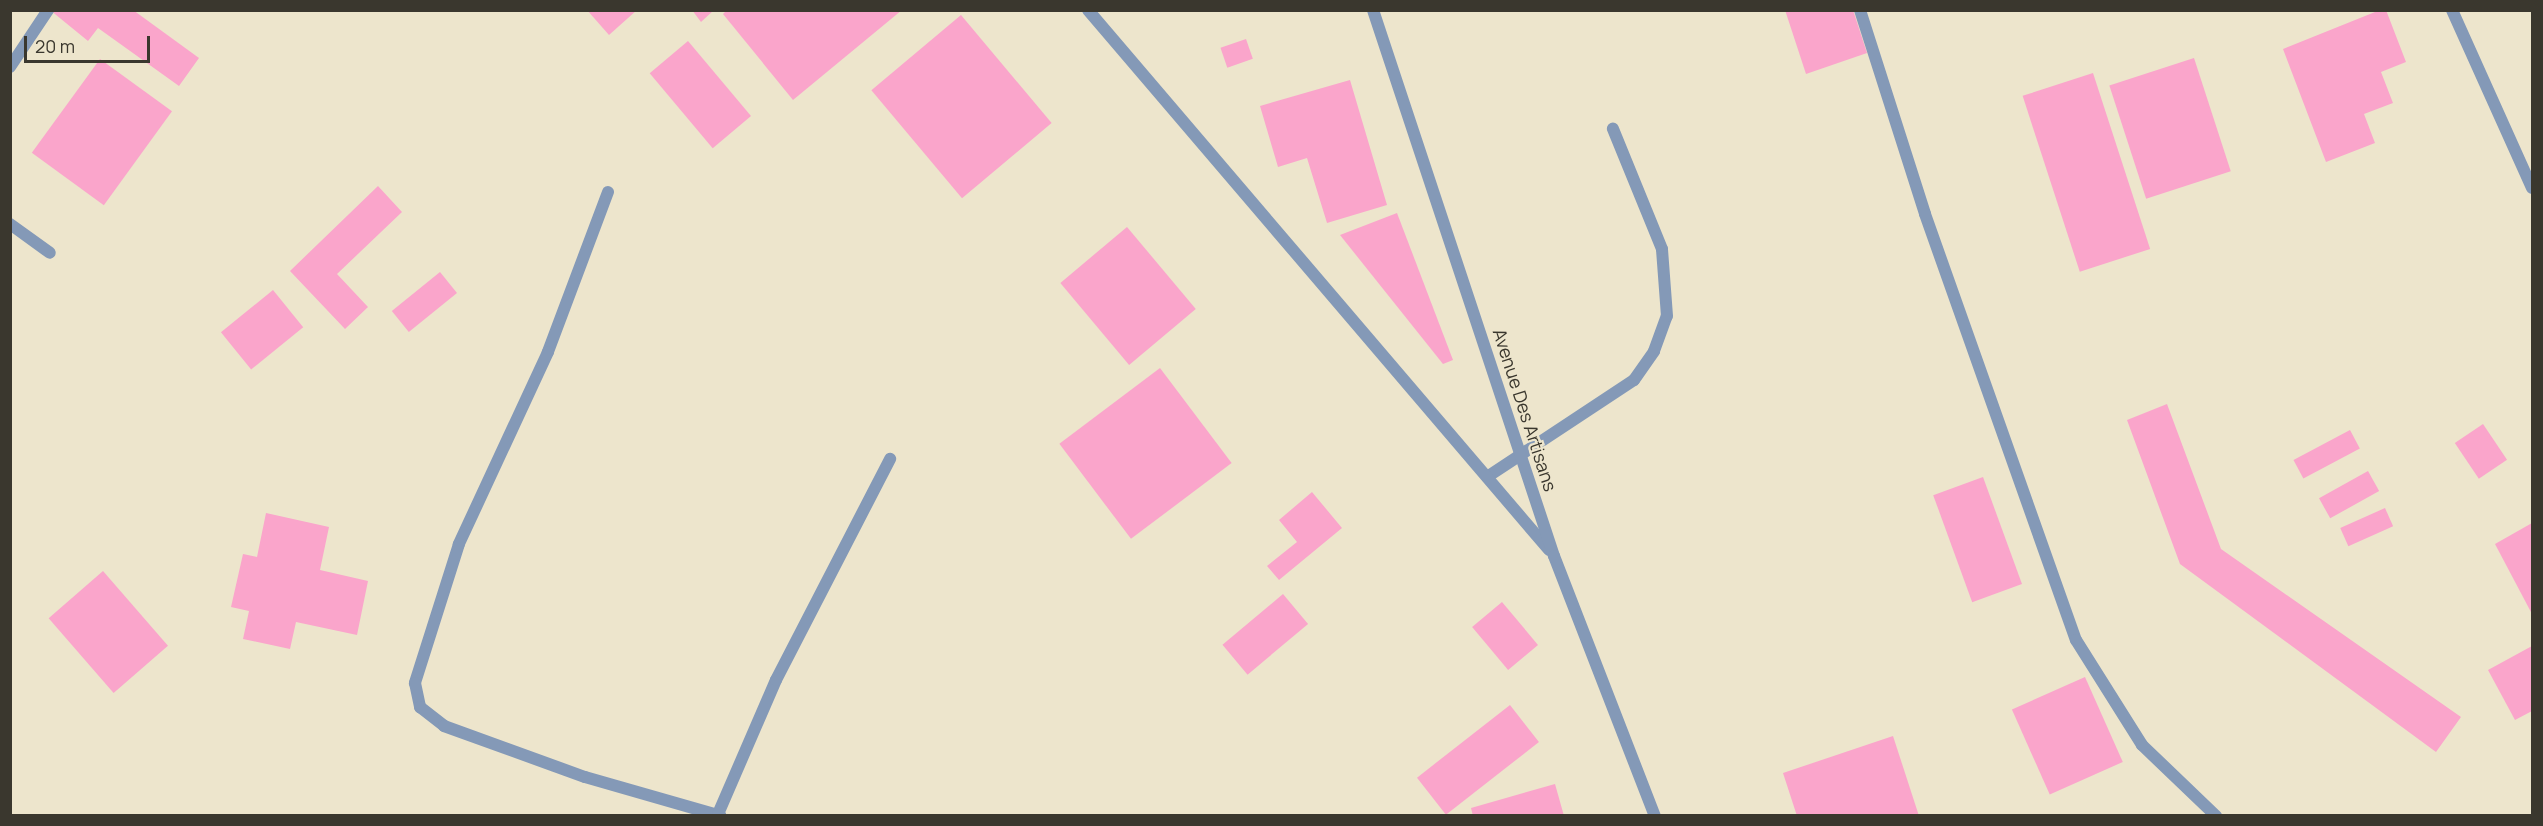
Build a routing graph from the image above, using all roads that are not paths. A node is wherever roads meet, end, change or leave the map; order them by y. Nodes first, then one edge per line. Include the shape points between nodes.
1 (48, 10) edge
2 (1088, 10) edge
3 (1373, 10) edge
4 (1860, 10) edge
5 (2452, 10) edge
6 (10, 67) edge
7 (1613, 129) dead end
8 (2532, 188) edge
9 (608, 192) dead end
10 (10, 224) edge
11 (50, 253) dead end
12 (1520, 451) junction
13 (890, 459) dead end
14 (1487, 477) junction
15 (1554, 556) junction
16 (719, 815) edge
17 (1655, 816) edge
18 (2216, 816) edge

1 - 6 street
2 - 14 street
3 - 12 street, Avenue Des Artisans
4 - 18 street via 1932,236 2076,640 2142,745
5 - 8 street
7 - 12 street via 1662,249 1667,316 1654,351 1634,380
9 - 16 street via 548,352 459,544 415,683 420,707 444,726 585,777
10 - 11 street
12 - 14 street
12 - 15 street, Avenue Des Artisans
13 - 16 street via 776,680
14 - 15 street
15 - 17 street, Avenue Des Artisans

